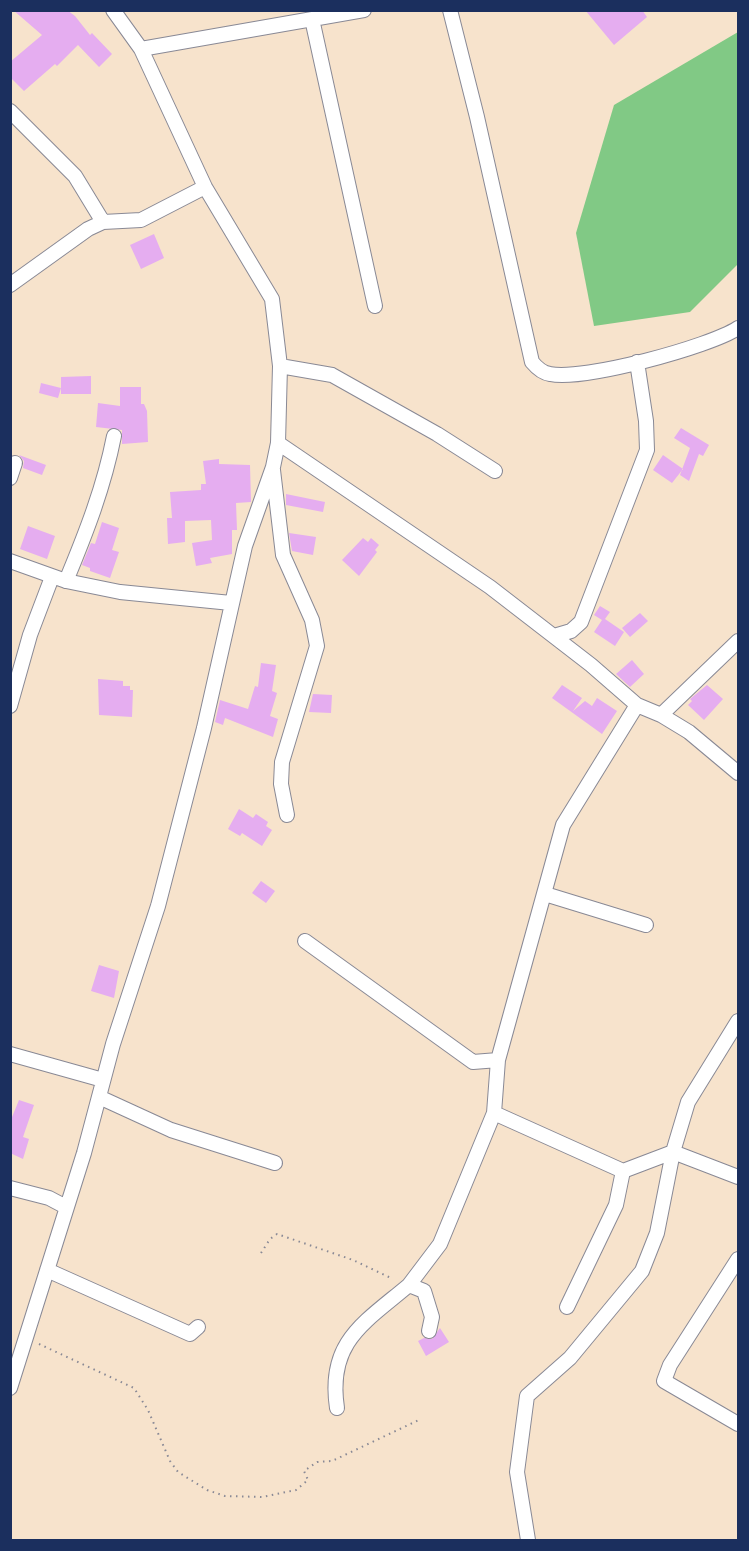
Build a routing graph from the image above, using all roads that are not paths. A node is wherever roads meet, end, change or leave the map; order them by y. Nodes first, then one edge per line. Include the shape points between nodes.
1 (113, 10) edge
2 (364, 10) edge
3 (450, 10) edge
4 (312, 19) junction
5 (141, 50) junction
6 (10, 111) edge
7 (206, 187) junction
8 (103, 222) junction
9 (10, 285) edge
10 (375, 306) dead end
11 (738, 328) edge
12 (637, 362) junction
13 (280, 366) junction
14 (114, 436) dead end
15 (278, 443) junction
16 (15, 463) dead end
17 (273, 467) junction
18 (495, 471) dead end
19 (10, 478) edge
20 (10, 561) edge
21 (52, 577) junction
22 (66, 581) junction
23 (231, 603) junction
24 (554, 636) junction
25 (738, 641) edge
26 (637, 705) junction
27 (10, 706) edge
28 (661, 715) junction
29 (738, 773) edge
30 (287, 814) dead end
31 (545, 894) junction
32 (646, 925) dead end
33 (305, 941) dead end
34 (738, 1021) edge
35 (10, 1054) edge
36 (498, 1060) junction
37 (103, 1080) junction
38 (99, 1097) junction
39 (494, 1113) junction
40 (674, 1152) junction
41 (275, 1163) dead end
42 (623, 1171) junction
43 (738, 1177) edge
44 (10, 1188) edge
45 (66, 1207) junction
46 (738, 1259) edge
47 (47, 1270) junction
48 (409, 1285) junction
49 (567, 1307) dead end
50 (198, 1327) dead end
51 (429, 1331) dead end
52 (10, 1388) edge
53 (337, 1408) dead end
54 (738, 1424) edge
55 (528, 1540) edge

1 - 5 street
2 - 4 street
3 - 12 street via 531,362 539,371 551,375
4 - 5 street
4 - 10 street
5 - 7 street
6 - 8 street via 75,176
7 - 8 street via 141,220
7 - 13 street via 272,299
8 - 9 street
11 - 12 street via 705,344
12 - 24 street via 647,450 581,622 571,631
13 - 15 street
13 - 18 street via 332,375
14 - 22 street via 99,497
15 - 17 street
15 - 24 street via 462,567
16 - 19 street
17 - 23 street via 245,546
17 - 30 street via 283,555 312,620 317,646 282,762 281,784
20 - 21 street
21 - 22 street
21 - 27 street
22 - 23 street via 120,592
23 - 37 street via 204,728 158,906
24 - 26 street
25 - 28 street
26 - 28 street
26 - 31 street via 563,825
28 - 29 street via 689,732
31 - 32 street
31 - 36 street
33 - 36 street via 473,1062
34 - 40 street via 688,1102
35 - 37 street
36 - 39 street
37 - 38 street
38 - 41 street via 171,1130
38 - 45 street
39 - 42 street
39 - 48 street via 440,1244
40 - 42 street
40 - 43 street
40 - 55 street via 657,1233 642,1271 570,1358 527,1395 517,1472
42 - 49 street via 616,1206
44 - 45 street via 49,1198
45 - 47 street
46 - 54 street via 669,1365 664,1381
47 - 50 street via 190,1334
47 - 52 street
48 - 51 street via 424,1291 432,1317
48 - 53 street via 353,1331 340,1356 334,1385

